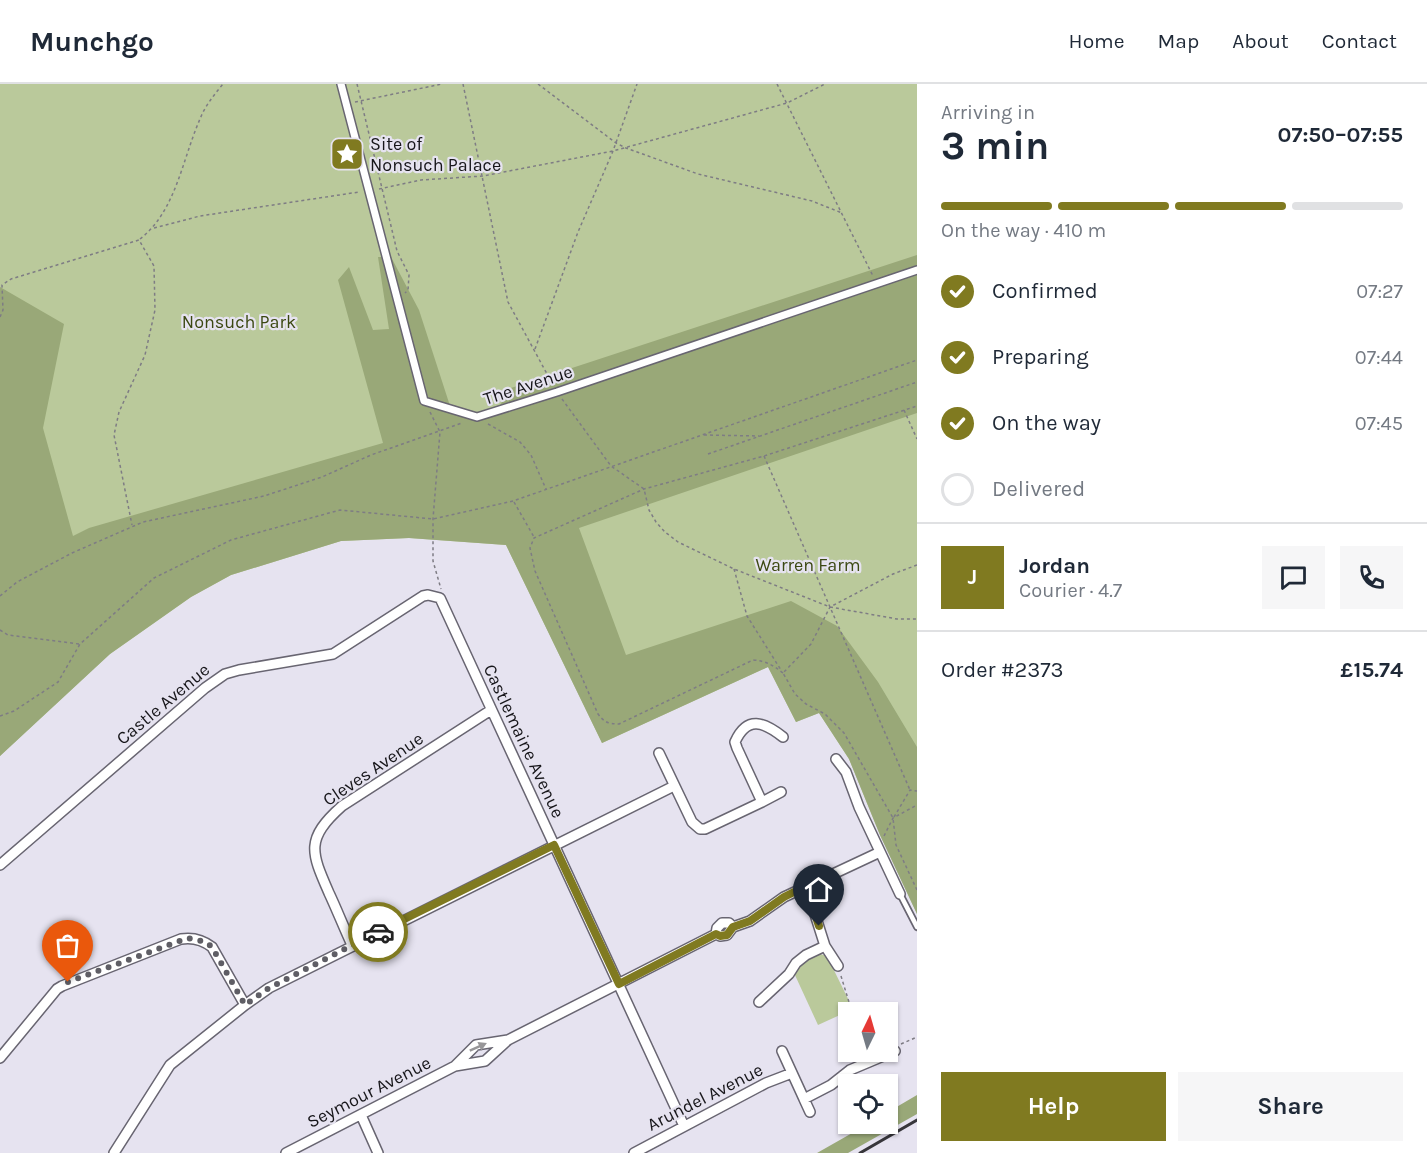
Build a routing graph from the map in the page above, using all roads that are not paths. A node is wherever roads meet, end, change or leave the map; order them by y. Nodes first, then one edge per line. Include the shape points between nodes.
1 (340, 84) edge
2 (917, 270) edge
3 (440, 598) joint
4 (491, 711) junction
5 (783, 737) dead end
6 (659, 753) dead end
7 (836, 759) dead end
8 (674, 786) junction
9 (781, 792) dead end
10 (762, 802) junction
11 (554, 845) junction
12 (880, 852) junction
13 (0, 865) edge
14 (806, 886) junction
15 (900, 894) joint
16 (917, 927) edge
17 (352, 945) junction
18 (825, 946) junction
19 (838, 966) road end
20 (619, 984) junction
21 (759, 1002) dead end
22 (245, 1005) junction
23 (508, 1040) junction
24 (782, 1051) dead end
25 (0, 1058) edge
26 (861, 1062) edge
27 (455, 1066) junction
28 (792, 1073) junction
29 (804, 1099) junction
30 (810, 1112) dead end
31 (361, 1114) junction
32 (684, 1126) junction
33 (114, 1153) edge
34 (286, 1153) edge
35 (378, 1153) edge
36 (634, 1153) edge

1 - 2 street, The Avenue via 424,401 477,417
3 - 4 street, Castlemaine Avenue
3 - 13 street, Castle Avenue via 423,596 333,654 225,674
4 - 11 street, Castlemaine Avenue
4 - 17 street, Cleves Avenue via 342,806 322,827 316,838 314,860
5 - 10 street via 758,723 746,725 735,741
6 - 8 street
7 - 12 street via 846,772
8 - 10 street via 692,822 700,829
8 - 11 street
9 - 10 street
11 - 17 street
11 - 20 street, Castlemaine Avenue
12 - 14 street, Seymour Avenue
12 - 15 street
14 - 18 street
14 - 20 street, Seymour Avenue via 750,921 733,927 722,923 716,934
15 - 16 lane
17 - 22 street via 269,988
18 - 19 street
18 - 21 street via 796,963
20 - 23 street, Seymour Avenue
20 - 32 street, Castlemaine Avenue
22 - 25 street via 212,947 198,939 181,939 57,989
22 - 33 street via 170,1065
23 - 27 street, Seymour Avenue via 485,1061
27 -> 23 street, Seymour Avenue via 476,1045
24 - 28 street, Arundel Avenue
26 - 29 street
27 - 31 street, Seymour Avenue
28 - 29 street, Arundel Avenue
28 - 32 street, Arundel Avenue
29 - 30 street, Arundel Avenue
31 - 34 street, Seymour Avenue
31 - 35 street
32 - 36 street, Arundel Avenue

